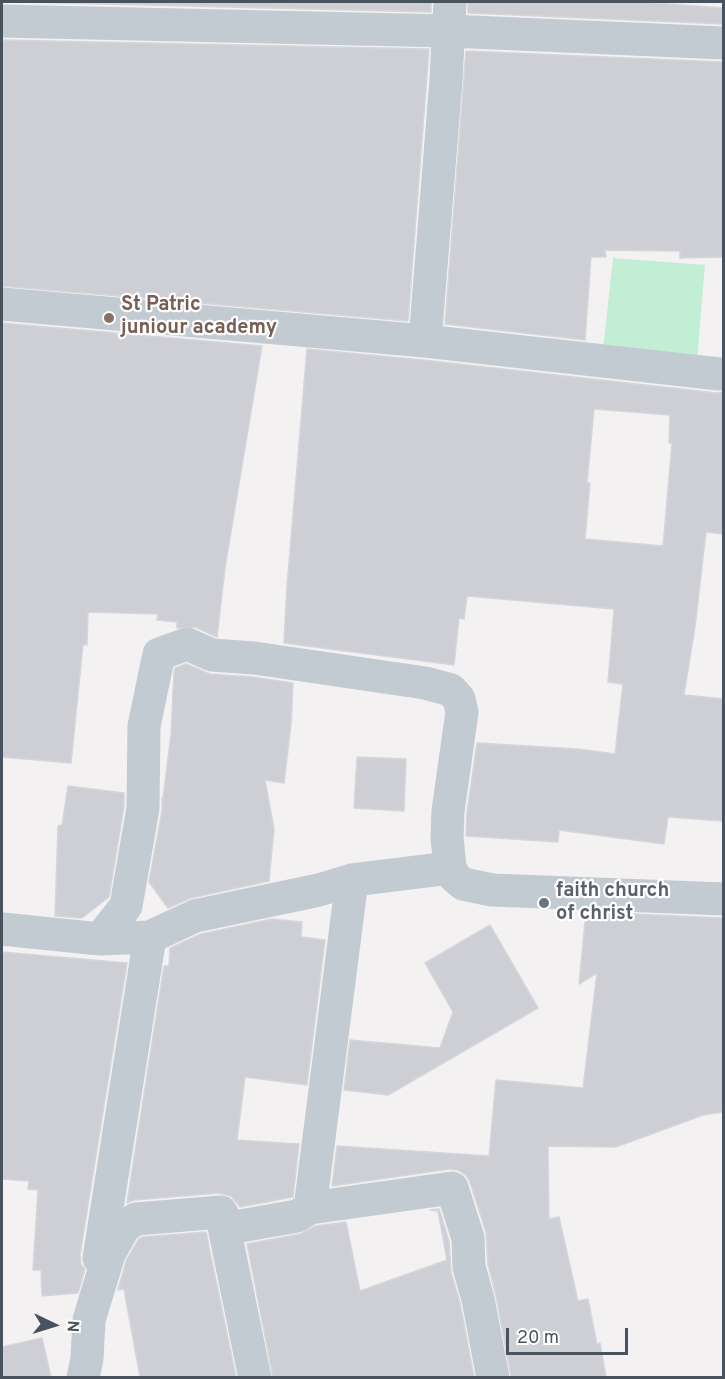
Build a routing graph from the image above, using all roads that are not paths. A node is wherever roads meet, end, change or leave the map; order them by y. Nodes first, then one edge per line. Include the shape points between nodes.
1 (158, 13) edge
2 (450, 16) edge
3 (2, 21) edge
4 (723, 43) edge
5 (2, 304) edge
6 (425, 341) junction
7 (719, 374) dead end
8 (450, 868) junction
9 (352, 880) junction
10 (723, 899) edge
11 (2, 929) edge
12 (150, 937) junction
13 (100, 939) junction
14 (310, 1208) junction
15 (221, 1212) junction
16 (88, 1320) junction
17 (83, 1377) edge
18 (255, 1377) edge
19 (493, 1377) edge

1 - 2 street
1 - 3 street
2 - 4 street
2 - 6 street
5 - 6 street
6 - 7 street
8 - 9 street
8 - 10 street via 463,884 492,890
8 - 13 street via 448,811 462,712 459,699 451,690 277,661 212,655 187,644 159,654 144,726 143,808 126,906
9 - 12 street via 195,916
9 - 14 street
11 - 13 street
12 - 13 street
12 - 16 street
14 - 15 street via 297,1215 229,1228
14 - 19 street via 452,1188 468,1238 469,1267
15 - 16 street via 136,1218 124,1227 109,1254
15 - 18 street
16 - 17 street

